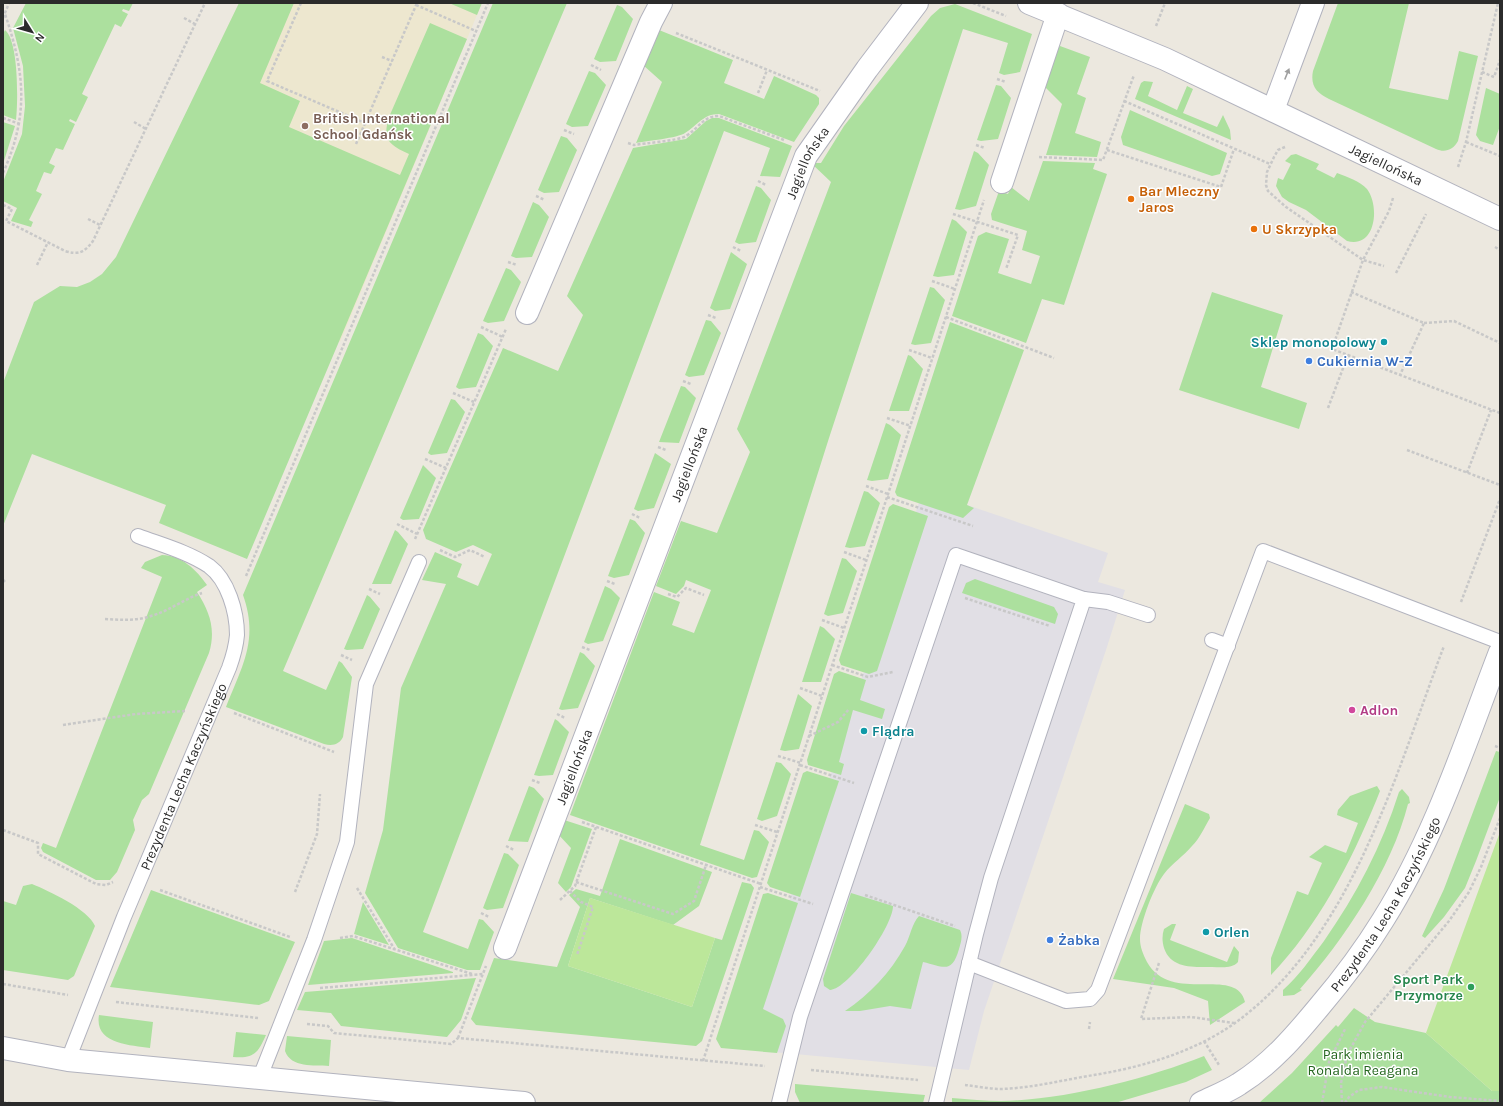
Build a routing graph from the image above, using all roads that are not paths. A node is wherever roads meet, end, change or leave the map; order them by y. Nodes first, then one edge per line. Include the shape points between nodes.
1 (661, 3) edge
2 (917, 3) edge
3 (1029, 3) edge
4 (1313, 3) edge
5 (1058, 14) junction
6 (1273, 110) junction
7 (1002, 182) dead end
8 (1500, 219) edge
9 (518, 318) road end
10 (138, 536) dead end
11 (419, 562) dead end
12 (1084, 599) junction
13 (1148, 615) dead end
14 (1212, 640) dead end
15 (1500, 642) edge
16 (1228, 646) junction
17 (1500, 652) edge
18 (505, 948) dead end
19 (969, 963) junction
20 (3, 1048) edge
21 (68, 1060) junction
22 (260, 1077) junction
23 (524, 1103) edge
24 (779, 1103) edge
25 (936, 1103) edge
26 (1201, 1103) edge

1 - 9 street
2 - 18 street, Jagiellońska via 806,156
3 - 5 street, Jagiellońska
6 -> 4 street
5 - 6 street, Jagiellońska via 1158,56
5 - 7 street
6 - 8 street, Jagiellońska
10 - 21 lane, Prezydenta Lecha Kaczyńskiego via 197,558 210,567 220,578 232,604 237,636 233,657 90,999
11 - 22 lane via 366,684 350,824 340,864 314,940
12 - 13 lane via 1108,602
12 - 19 lane via 991,878
12 - 24 lane via 956,555 800,1017
14 - 16 lane
15 - 16 lane via 1263,551
16 - 19 lane via 1098,990 1090,999 1066,1001
17 - 26 street, Prezydenta Lecha Kaczyńskiego via 1450,784 1416,860 1383,920 1343,978 1287,1044 1262,1068 1238,1085
19 - 25 lane
20 - 21 street
21 - 22 street
22 - 23 street

